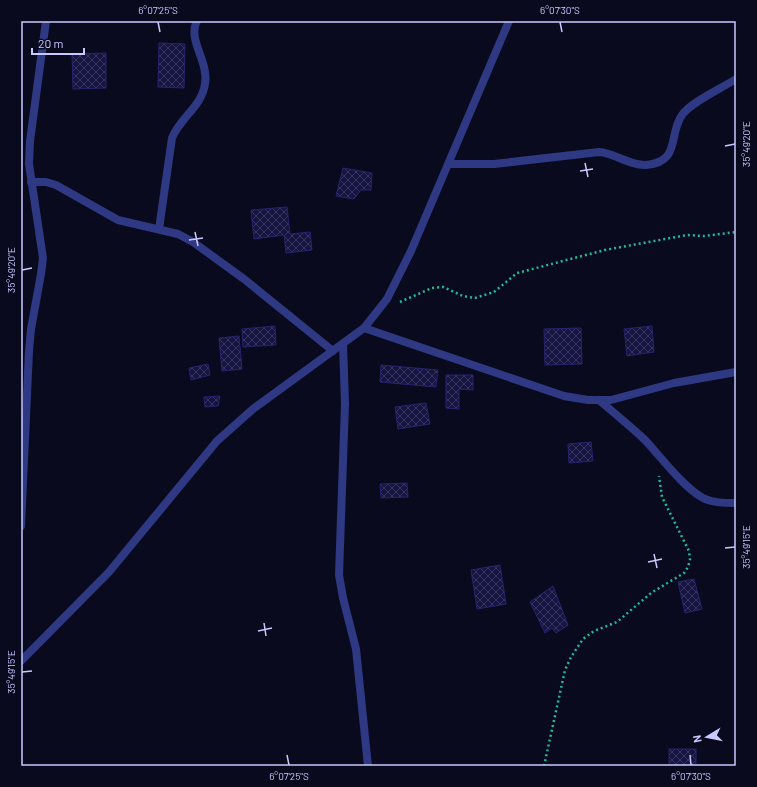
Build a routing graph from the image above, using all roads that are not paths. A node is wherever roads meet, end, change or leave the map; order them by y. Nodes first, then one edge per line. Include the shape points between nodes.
1 (46, 21) edge
2 (197, 21) edge
3 (509, 21) edge
4 (736, 79) edge
5 (449, 164) junction
6 (31, 182) junction
7 (159, 229) junction
8 (364, 328) junction
9 (343, 344) junction
10 (333, 351) junction
11 (736, 372) edge
12 (599, 400) junction
13 (736, 503) edge
14 (21, 526) edge
15 (21, 661) edge
16 (368, 766) edge

1 - 6 street via 30,141
2 - 7 street via 194,34 203,60 206,83 202,96 172,138
3 - 5 street
4 - 5 street via 690,107 682,115 671,151 664,159 654,164 636,164 606,152 494,164
5 - 8 street via 387,299
6 - 7 street via 56,185 118,220
6 - 14 street via 43,258 29,351
7 - 10 street via 178,234 193,242 244,279
8 - 9 street
8 - 12 street via 564,396
9 - 10 street
9 - 16 street via 345,411 339,575 356,649
10 - 15 street via 252,409 216,441 109,572
11 - 12 street via 674,383 611,400
12 - 13 street via 644,440 696,494 713,502

